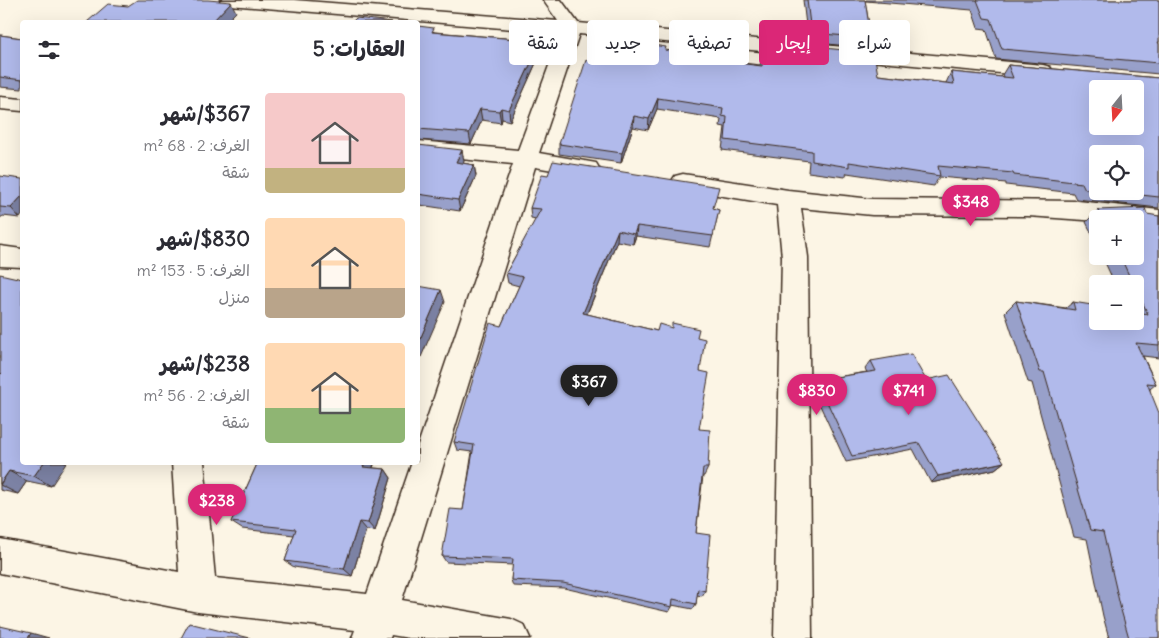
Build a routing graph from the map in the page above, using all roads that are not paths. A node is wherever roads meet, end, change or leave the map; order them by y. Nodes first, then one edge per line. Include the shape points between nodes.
1 (229, 0) edge
2 (393, 0) edge
3 (552, 0) edge
4 (361, 12) junction
5 (324, 16) edge
6 (566, 20) edge
7 (509, 23) edge
8 (577, 28) edge
9 (559, 65) edge
10 (1061, 73) edge
11 (0, 103) edge
12 (20, 106) edge
13 (420, 148) edge
14 (526, 158) junction
15 (613, 172) edge
16 (662, 179) edge
17 (788, 198) junction
18 (1159, 219) edge
19 (0, 256) edge
20 (20, 258) edge
21 (188, 465) edge
22 (0, 556) edge
23 (198, 594) junction
24 (374, 626) edge
25 (511, 638) edge
26 (793, 638) edge

1 - 5 street
2 - 4 street
3 - 6 street
4 - 5 street
4 - 7 street
8 - 10 street
9 - 14 street
11 - 12 street
13 - 14 street
14 - 15 street
14 - 24 street
16 - 17 street
17 - 18 street via 872,207 1078,210
17 - 26 street via 795,257
19 - 20 street
21 - 23 street
22 - 23 street
23 - 24 street
24 - 25 street

